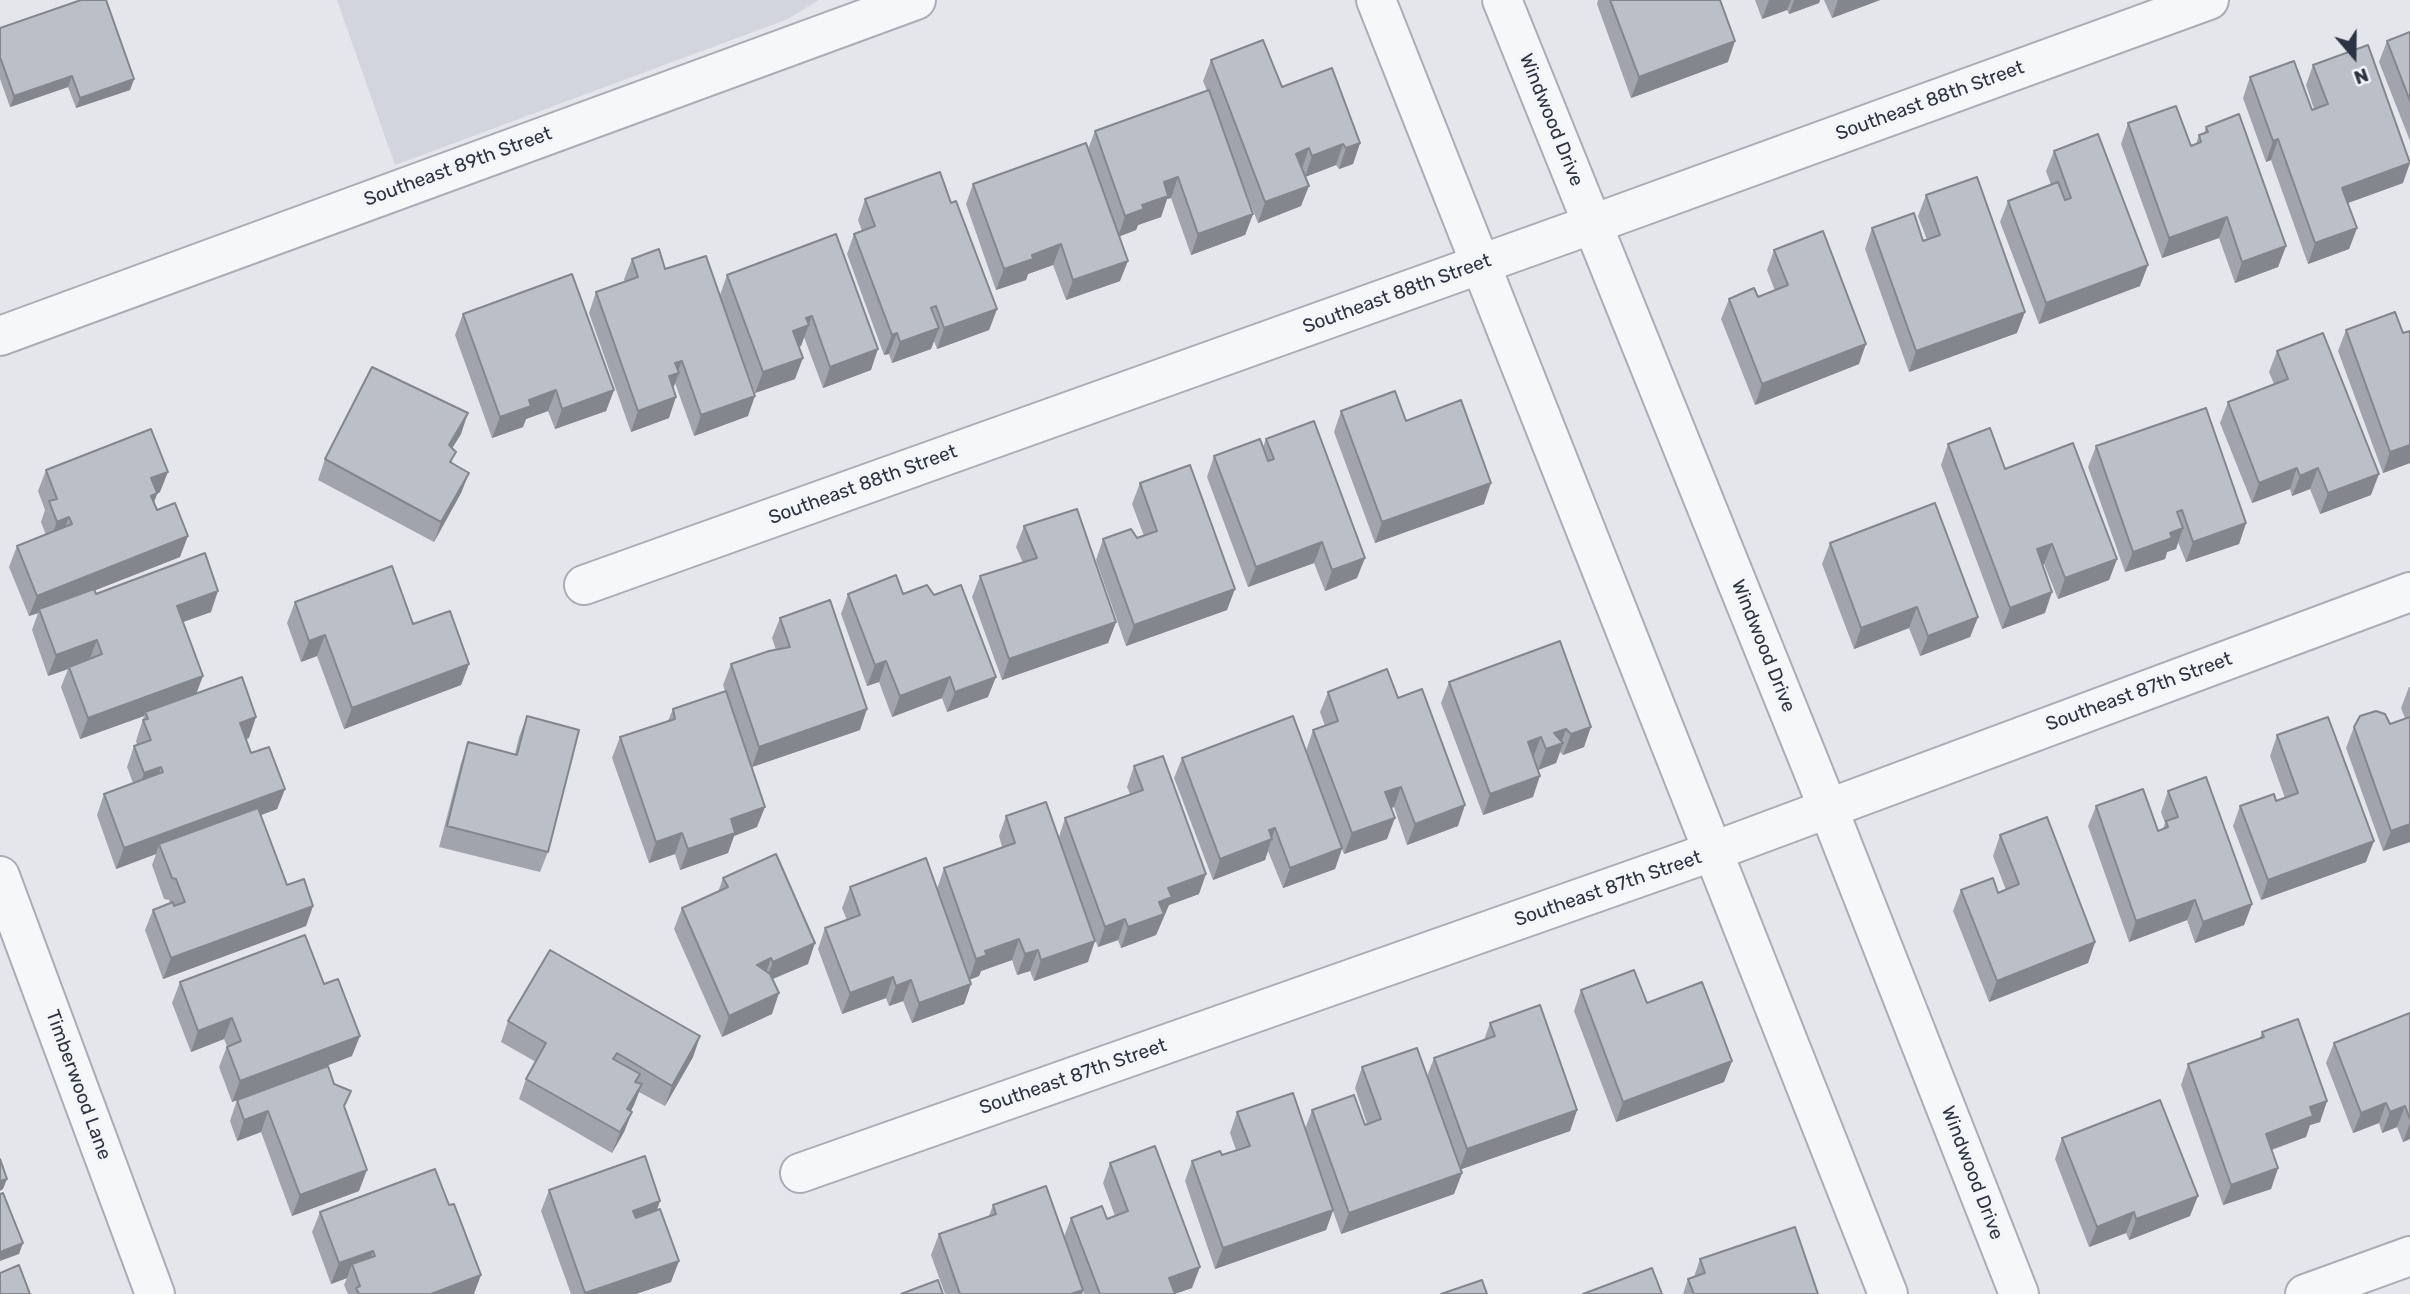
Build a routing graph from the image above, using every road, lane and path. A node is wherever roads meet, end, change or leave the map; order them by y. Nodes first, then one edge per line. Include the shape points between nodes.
1 (916, 0) edge
2 (1376, 0) edge
3 (1502, 0) edge
4 (2209, 0) edge
5 (1593, 224) junction
6 (1479, 265) junction
7 (0, 336) edge
8 (584, 586) dead end
9 (2410, 592) edge
10 (1828, 808) junction
11 (1714, 851) junction
12 (0, 876) edge
13 (800, 1173) dead end
14 (2410, 1256) edge
15 (155, 1294) edge
16 (1888, 1294) edge
17 (2019, 1294) edge
18 (2305, 1294) edge

1 - 7 street, Southeast 89th Street
2 - 6 street
3 - 5 street, Windwood Drive
4 - 5 street, Southeast 88th Street
5 - 6 street, Southeast 88th Street
5 - 10 street, Windwood Drive
6 - 8 street, Southeast 88th Street
6 - 11 street
9 - 10 street, Southeast 87th Street
10 - 11 street, Southeast 87th Street
10 - 17 street, Windwood Drive
11 - 13 street, Southeast 87th Street
11 - 16 street
12 - 15 street, Timberwood Lane
14 - 18 street

